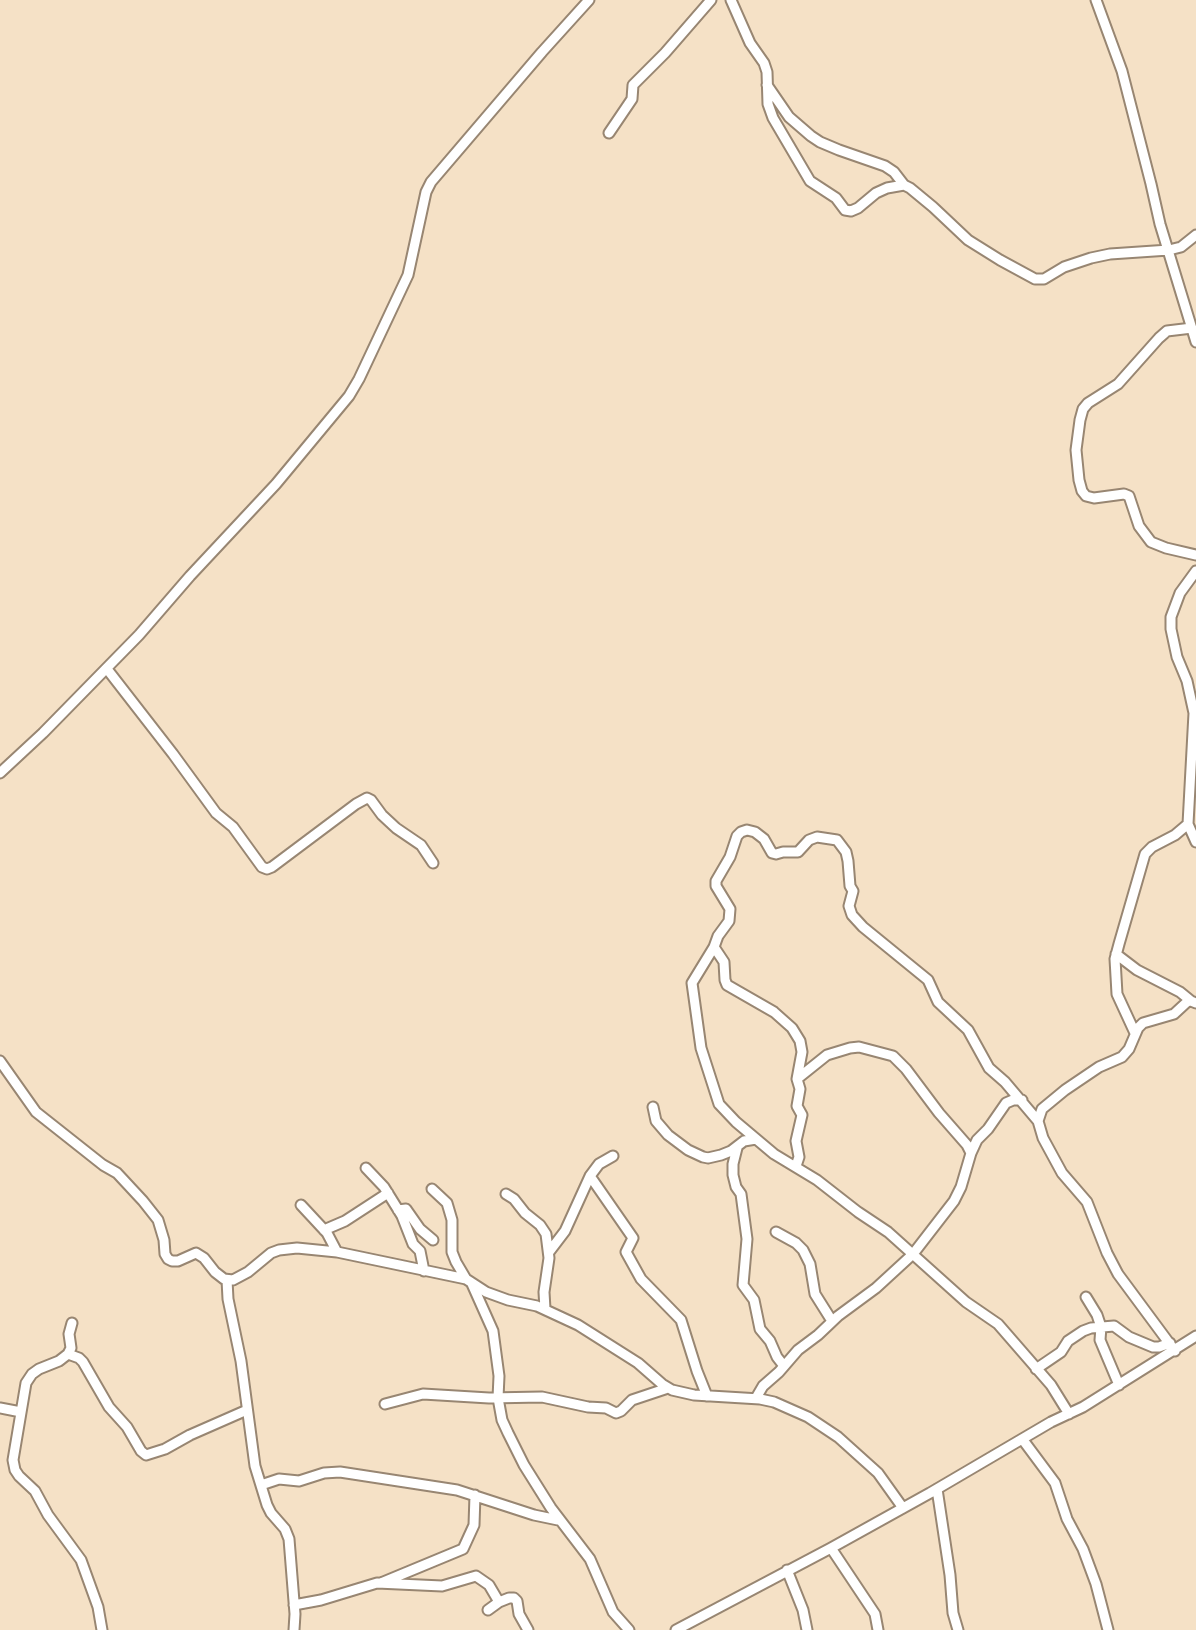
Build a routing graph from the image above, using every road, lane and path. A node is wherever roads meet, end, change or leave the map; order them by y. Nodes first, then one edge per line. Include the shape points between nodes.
1 (589, 0) edge
2 (711, 0) edge
3 (731, 0) edge
4 (1096, 0) edge
5 (767, 85) junction
6 (609, 133) dead end
7 (904, 185) junction
8 (1196, 235) edge
9 (1169, 250) junction
10 (1192, 328) junction
11 (1196, 342) edge
12 (1196, 555) edge
13 (1196, 571) edge
14 (107, 669) junction
15 (0, 773) edge
16 (1188, 824) junction
17 (1196, 842) edge
18 (433, 863) dead end
19 (714, 947) junction
20 (1116, 954) junction
21 (1196, 989) edge
22 (1192, 1001) edge
23 (1135, 1033) junction
24 (0, 1061) edge
25 (797, 1079) junction
26 (1022, 1100) junction
27 (653, 1107) dead end
28 (1038, 1121) junction
29 (756, 1139) junction
30 (737, 1148) junction
31 (971, 1153) junction
32 (613, 1156) dead end
33 (796, 1166) junction
34 (366, 1168) dead end
35 (590, 1176) junction
36 (432, 1189) dead end
37 (388, 1193) junction
38 (506, 1194) dead end
39 (301, 1205) dead end
40 (398, 1210) junction
41 (324, 1230) junction
42 (776, 1232) dead end
43 (433, 1240) junction
44 (417, 1247) junction
45 (451, 1247) junction
46 (337, 1252) junction
47 (549, 1252) junction
48 (913, 1254) junction
49 (424, 1271) junction
50 (227, 1280) junction
51 (469, 1281) junction
52 (1086, 1297) dead end
53 (545, 1309) junction
54 (832, 1321) junction
55 (72, 1323) dead end
56 (1101, 1327) junction
57 (1196, 1336) edge
58 (1172, 1347) junction
59 (68, 1354) junction
60 (784, 1366) junction
61 (1036, 1369) junction
62 (1119, 1385) junction
63 (668, 1388) junction
64 (707, 1396) junction
65 (498, 1398) junction
66 (756, 1398) junction
67 (385, 1404) dead end
68 (0, 1408) edge
69 (247, 1410) junction
70 (21, 1412) junction
71 (1069, 1414) junction
72 (1023, 1440) junction
73 (261, 1485) junction
74 (937, 1489) junction
75 (475, 1495) junction
76 (903, 1508) junction
77 (558, 1520) junction
78 (831, 1548) junction
79 (787, 1570) junction
80 (381, 1583) junction
81 (499, 1602) junction
82 (294, 1605) junction
83 (488, 1610) dead end
84 (102, 1630) edge
85 (294, 1630) edge
86 (528, 1630) edge
87 (629, 1630) edge
88 (676, 1630) edge
89 (807, 1630) edge
90 (878, 1630) edge
91 (958, 1630) edge
92 (1108, 1630) edge

1 - 14 street via 431,182 408,275 349,396
2 - 6 street via 633,85 632,99
3 - 5 street via 764,63
4 - 9 street via 1122,71
5 - 7 street via 789,117 811,136 885,166
5 - 7 street via 770,112 805,173 845,210
7 - 9 street via 968,240 1035,279 1110,254
8 - 9 street
9 - 10 street
10 - 11 street
10 - 12 street via 1167,331 1118,384 1088,403 1076,450 1086,496 1129,496 1151,542
13 - 16 street via 1171,617 1194,713
14 - 15 street
14 - 18 street via 262,867 272,867 367,798 421,845
16 - 17 street
16 - 20 street via 1145,854
19 - 25 street via 724,962 727,985 792,1028 802,1052
19 - 26 street via 730,915 716,881 741,832 755,832 776,854 798,852 817,837 837,840 848,861 852,915 928,980 938,1002 968,1030 989,1068
19 - 29 street via 692,983 701,1048 719,1104
20 - 22 street
20 - 23 street via 1117,994
21 - 22 street
22 - 23 street via 1174,1014 1143,1023
23 - 28 street via 1122,1057 1065,1090 1042,1109
24 - 50 street via 36,1112 117,1173 143,1201 158,1220 168,1259 199,1254
25 - 31 street via 827,1055 850,1048 893,1056
25 - 33 street via 802,1115
26 - 28 street
26 - 31 street via 1003,1106
27 - 30 street via 658,1124 688,1150 708,1158
28 - 58 street via 1062,1173 1087,1202 1118,1274
29 - 30 street
29 - 33 street
30 - 60 street via 733,1175 747,1230 743,1285 754,1300 760,1329
31 - 48 street via 954,1201
32 - 35 street
33 - 48 street
34 - 37 street
35 - 47 street via 565,1231
35 - 64 street via 633,1238 626,1252 641,1279 681,1320
36 - 45 street via 447,1203
37 - 40 street
37 - 41 street
38 - 47 street via 544,1229
39 - 41 street
40 - 43 street via 406,1209
40 - 44 street
41 - 46 street
42 - 54 street via 803,1250 815,1294
43 - 44 street
43 - 45 street
44 - 49 street
45 - 51 street
46 - 49 street
46 - 50 street via 279,1250
47 - 53 street
48 - 54 street
48 - 61 street via 998,1324
49 - 51 street
50 - 69 street
51 - 53 street via 486,1292
51 - 65 street via 493,1331
52 - 56 street
53 - 63 street via 638,1363
54 - 60 street
55 - 59 street
56 - 58 street via 1114,1326 1149,1346
56 - 61 street via 1083,1331
56 - 62 street via 1100,1340
57 - 58 street
58 - 62 street
59 - 69 street via 83,1362 146,1455
59 - 70 street via 28,1379
60 - 66 street
61 - 71 street
62 - 71 street
63 - 64 street
63 - 65 street via 632,1400 616,1413 542,1397
64 - 66 street
65 - 67 street via 423,1394
65 - 77 street via 508,1433
66 - 76 street via 789,1408 834,1434 878,1473
68 - 70 street
69 - 73 street
70 - 84 street via 15,1470 81,1560
71 - 72 street
72 - 74 street
72 - 92 street via 1055,1483 1096,1584
73 - 75 street via 340,1472
73 - 82 street via 271,1513 287,1533
74 - 76 street
74 - 91 street
75 - 77 street
75 - 80 street via 474,1525 463,1549
76 - 78 street
77 - 87 street via 590,1559 613,1612
78 - 79 street
78 - 90 street via 875,1614
79 - 88 street
79 - 89 street
80 - 81 street via 442,1586 476,1576
80 - 82 street
81 - 83 street
81 - 86 street via 517,1601
82 - 85 street

